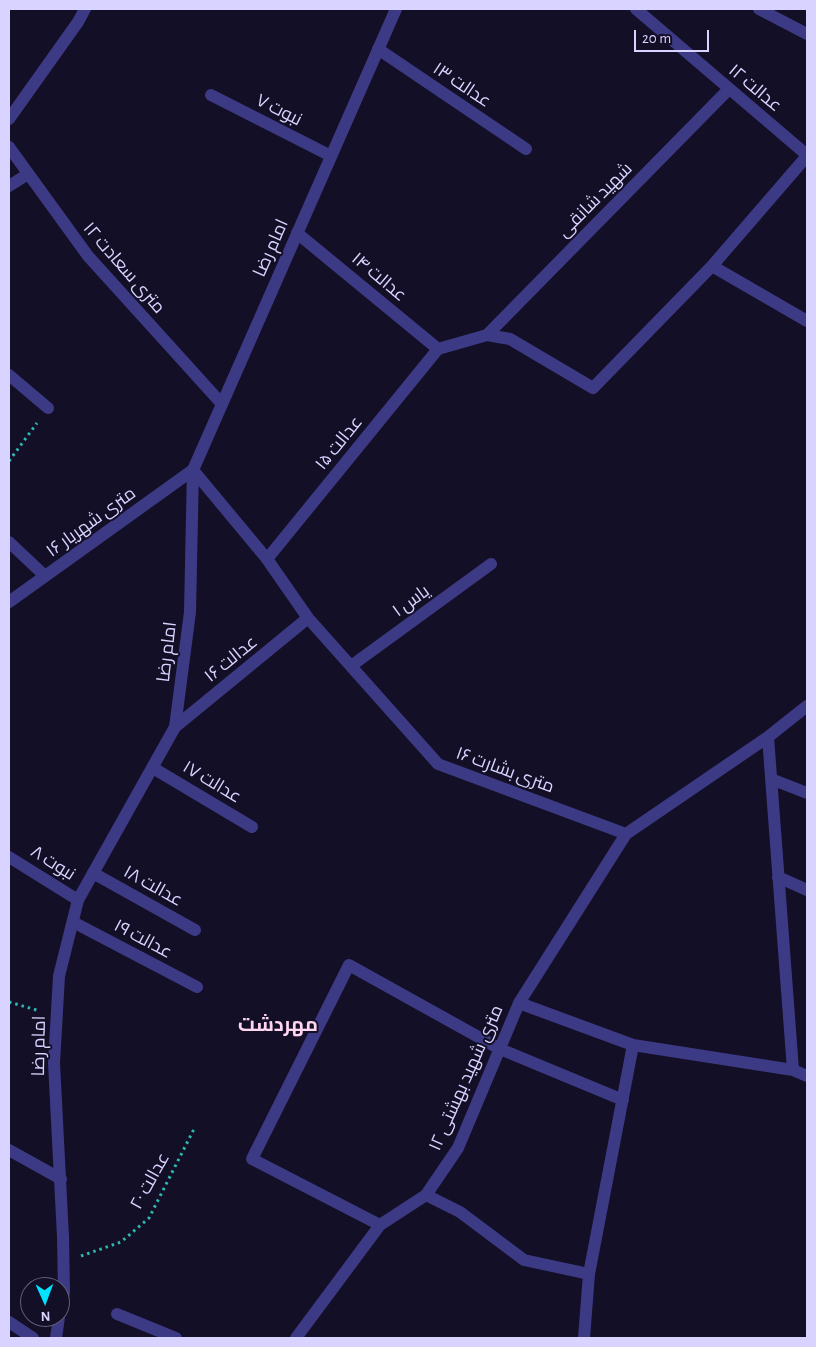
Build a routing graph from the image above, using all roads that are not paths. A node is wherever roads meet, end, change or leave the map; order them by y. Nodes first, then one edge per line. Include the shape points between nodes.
1 (85, 9) edge
2 (396, 9) edge
3 (636, 9) edge
4 (759, 9) edge
5 (807, 34) edge
6 (378, 49) junction
7 (729, 89) junction
8 (211, 95) dead end
9 (9, 119) edge
10 (9, 147) edge
11 (526, 149) dead end
12 (807, 155) edge
13 (331, 156) junction
14 (28, 174) junction
15 (9, 186) edge
16 (297, 233) junction
17 (712, 266) junction
18 (807, 321) edge
19 (487, 335) junction
20 (438, 349) junction
21 (9, 375) edge
22 (222, 404) junction
23 (48, 408) road end
24 (193, 470) junction
25 (9, 542) edge
26 (267, 559) junction
27 (491, 564) dead end
28 (45, 576) junction
29 (9, 602) edge
30 (308, 618) junction
31 (351, 666) junction
32 (807, 706) edge
33 (175, 727) junction
34 (768, 737) junction
35 (153, 768) junction
36 (771, 779) junction
37 (807, 793) edge
38 (252, 827) dead end
39 (626, 834) junction
40 (9, 857) edge
41 (93, 873) junction
42 (778, 877) junction
43 (807, 890) edge
44 (78, 900) junction
45 (73, 922) junction
46 (195, 930) dead end
47 (197, 987) dead end
48 (519, 1003) junction
49 (633, 1045) junction
50 (500, 1049) junction
51 (793, 1070) junction
52 (807, 1076) edge
53 (623, 1100) junction
54 (9, 1150) edge
55 (61, 1179) junction
56 (426, 1195) junction
57 (380, 1225) junction
58 (589, 1274) junction
59 (64, 1277) edge
60 (116, 1314) dead end
61 (9, 1322) edge
62 (33, 1338) edge
63 (176, 1338) edge
64 (296, 1338) edge
65 (584, 1338) edge

1 - 9 street
2 - 6 street, امام رضا
3 - 7 street, عدالت ۱۲
4 - 5 street
6 - 11 street, عدالت ۱۳
6 - 13 street, امام رضا
7 - 12 street, عدالت ۱۲
7 - 19 street, شهید شانقی
8 - 13 street, نبوت ۷
10 - 14 street, ۱۲ متری سعادت
12 - 17 street
13 - 16 street, امام رضا
14 - 15 street
14 - 22 street, ۱۲ متری سعادت via 88,256
16 - 20 street, عدالت ۱۴
16 - 22 street, امام رضا
17 - 18 street
17 - 19 street via 593,388 510,339
19 - 20 street
20 - 26 street, عدالت ۱۵
21 - 23 street
22 - 24 street, امام رضا
24 - 26 street, ۱۶ متری بشارت
24 - 28 street, ۱۶ متری شهریار
24 - 33 street, امام رضا via 190,612
25 - 28 street
26 - 30 street, ۱۶ متری بشارت
27 - 31 street, یاس ۱
28 - 29 street, ۱۶ متری شهریار
30 - 31 street, ۱۶ متری بشارت
30 - 33 street, عدالت ۱۶
31 - 39 street, ۱۶ متری بشارت via 438,764
32 - 34 street
33 - 35 street, امام رضا
34 - 36 street
34 - 39 street
35 - 38 street, عدالت ۱۷
35 - 41 street, امام رضا
36 - 37 street
36 - 42 street
39 - 48 street, ۱۲ متری شهید بهشتی
40 - 44 street, نبوت ۸
41 - 44 street, امام رضا
41 - 46 street, عدالت ۱۸
42 - 43 street
42 - 51 street
44 - 45 street, امام رضا
45 - 47 street, عدالت ۱۹
45 - 55 street, امام رضا via 59,976 54,1064
48 - 49 street
48 - 50 street, ۱۲ متری شهید بهشتی
49 - 51 street
49 - 53 street
50 - 53 street
50 - 56 street, ۱۲ متری شهید بهشتی via 458,1148
50 - 57 street via 348,965 252,1159
51 - 52 street
53 - 58 street
54 - 55 street
55 - 59 street, امام رضا
56 - 57 street, ۱۲ متری شهید بهشتی
56 - 58 street via 460,1212 524,1260
57 - 64 street, ۱۲ متری شهید بهشتی
58 - 65 street
60 - 63 street
61 - 62 street

